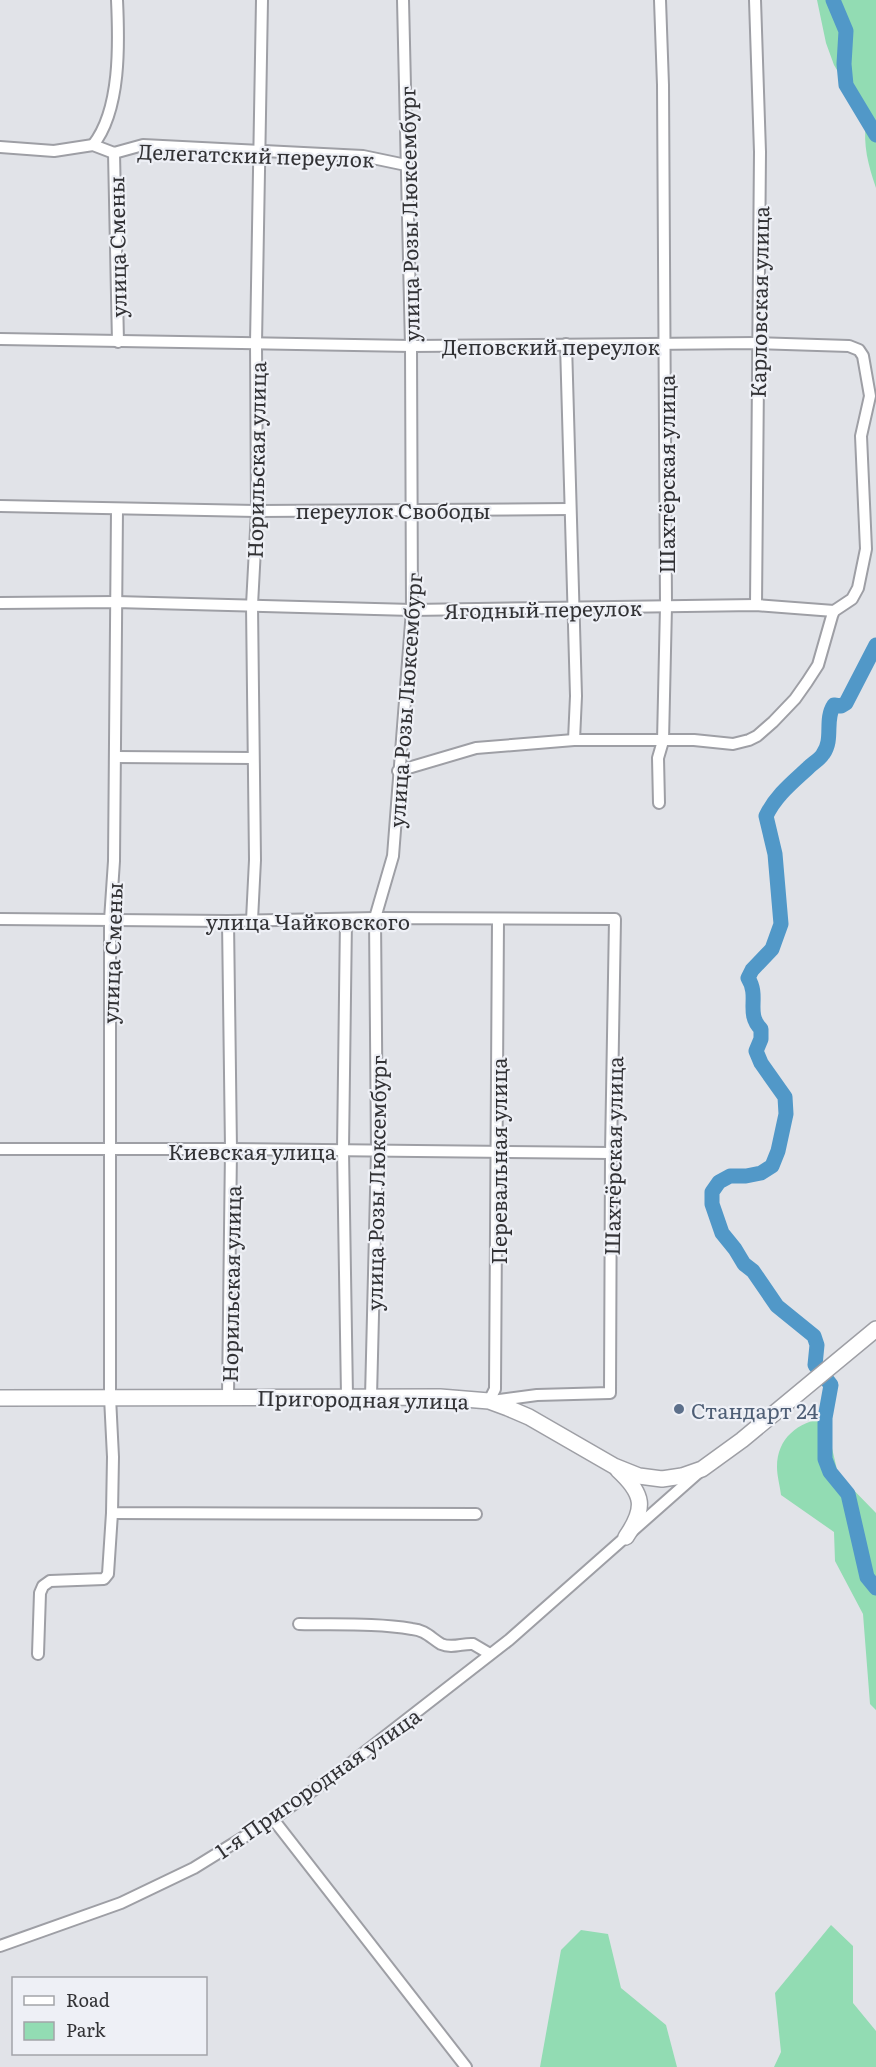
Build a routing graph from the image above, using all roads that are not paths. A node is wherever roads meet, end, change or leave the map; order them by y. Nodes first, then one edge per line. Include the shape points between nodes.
1 (117, 0) edge
2 (262, 0) edge
3 (403, 0) edge
4 (660, 0) edge
5 (755, 0) edge
6 (93, 145) junction
7 (0, 147) edge
8 (259, 151) junction
9 (114, 153) junction
10 (406, 165) junction
11 (0, 339) edge
12 (118, 342) junction
13 (757, 343) junction
14 (256, 344) junction
15 (566, 344) junction
16 (664, 344) junction
17 (411, 346) junction
18 (0, 506) edge
19 (413, 508) junction
20 (117, 509) junction
21 (570, 509) junction
22 (257, 511) junction
23 (116, 602) junction
24 (0, 603) edge
25 (252, 605) junction
26 (756, 605) junction
27 (666, 606) junction
28 (572, 607) junction
29 (412, 610) junction
30 (834, 611) junction
31 (574, 740) junction
32 (663, 741) junction
33 (116, 757) junction
34 (254, 758) junction
35 (398, 771) junction
36 (659, 803) dead end
37 (375, 918) junction
38 (0, 919) edge
39 (346, 919) junction
40 (615, 919) joint
41 (110, 920) junction
42 (252, 920) junction
43 (498, 920) junction
44 (228, 921) junction
45 (0, 1149) edge
46 (109, 1149) junction
47 (231, 1149) junction
48 (343, 1150) junction
49 (378, 1151) junction
50 (498, 1151) junction
51 (611, 1153) junction
52 (876, 1329) edge
53 (228, 1396) junction
54 (346, 1396) junction
55 (110, 1397) junction
56 (371, 1397) junction
57 (0, 1398) edge
58 (489, 1401) junction
59 (614, 1466) junction
60 (702, 1469) junction
61 (112, 1513) junction
62 (476, 1514) dead end
63 (626, 1536) junction
64 (299, 1624) dead end
65 (38, 1654) dead end
66 (490, 1654) junction
67 (273, 1819) junction
68 (0, 1946) edge
69 (466, 2067) edge

1 - 6 street via 114,96 102,133
2 - 8 street, Норильская улица
3 - 10 street, улица Розы Люксембург
4 - 16 street, Шахтёрская улица
5 - 13 street, Карловская улица via 760,152
6 - 7 street, Делегатский переулок via 54,151
6 - 9 street, Делегатский переулок
8 - 9 street, Делегатский переулок via 143,145
8 - 10 street, Делегатский переулок via 363,156
8 - 14 street, Норильская улица
9 - 12 street, улица Смены
10 - 17 street, улица Розы Люксембург
11 - 12 street, Деповский переулок
12 - 14 street, Деповский переулок
13 - 16 street, Деповский переулок
13 - 26 street, Карловская улица
13 - 30 street, Деповский переулок via 849,346 862,356 870,396 861,436 866,549 858,588 852,598
14 - 17 street, Деповский переулок
14 - 22 street, Норильская улица
15 - 16 street, Деповский переулок
15 - 17 street, Деповский переулок
15 - 21 street
16 - 27 street, Шахтёрская улица
17 - 19 street, улица Розы Люксембург
18 - 20 street, переулок Свободы
19 - 21 street, переулок Свободы
19 - 22 street, переулок Свободы
19 - 29 street, улица Розы Люксембург
20 - 22 street, переулок Свободы
20 - 23 street, улица Смены
21 - 28 street
22 - 25 street, Норильская улица
23 - 24 street, Ягодный переулок
23 - 25 street, Ягодный переулок
23 - 33 street, улица Смены
25 - 29 street, Ягодный переулок
25 - 34 street, Норильская улица
26 - 27 street, Ягодный переулок
26 - 30 street, Ягодный переулок
27 - 28 street, Ягодный переулок
27 - 32 street, Шахтёрская улица
28 - 29 street, Ягодный переулок
28 - 31 street
29 - 35 street, улица Розы Люксембург
30 - 32 street via 818,665 795,699 758,736 733,744
31 - 32 street
31 - 35 street via 465,750
32 - 36 street, Шахтёрская улица via 658,758
33 - 34 street
33 - 41 street, улица Смены
34 - 42 street, Норильская улица
35 - 37 street, улица Розы Люксембург via 393,856
37 - 39 street, улица Чайковского
37 - 43 street, улица Чайковского
37 - 49 street, улица Розы Люксембург
38 - 41 street, улица Чайковского
39 - 42 street, улица Чайковского
39 - 48 street
40 - 43 street, улица Чайковского
40 - 51 street, Шахтёрская улица
41 - 44 street, улица Чайковского
41 - 46 street, улица Смены
42 - 44 street, улица Чайковского
43 - 50 street, Перевальная улица
44 - 47 street, Норильская улица
45 - 46 street, Киевская улица
46 - 47 street, Киевская улица
46 - 55 street, улица Смены
47 - 48 street, Киевская улица
47 - 53 street, Норильская улица
48 - 49 street, Киевская улица
48 - 54 street
49 - 50 street, Киевская улица
49 - 56 street, улица Розы Люксембург
50 - 51 street, Киевская улица
50 - 58 street, Перевальная улица via 495,1389
51 - 58 street, Шахтёрская улица via 610,1393
52 - 60 highway, Пригородная улица
53 - 54 highway, Пригородная улица
53 - 55 highway, Пригородная улица
54 - 56 highway, Пригородная улица
55 - 57 highway, Пригородная улица
55 - 61 street
56 - 58 highway, Пригородная улица
58 - 59 highway, Пригородная улица via 529,1417
59 - 60 highway, Пригородная улица via 639,1476 662,1479
59 - 63 highway via 632,1482 639,1495 640,1510
60 - 63 street, 1-я Пригородная улица
61 - 62 street
61 - 65 street via 108,1574 104,1579 50,1581 43,1586
63 - 66 street, 1-я Пригородная улица
64 - 66 street via 414,1629 441,1644 474,1644
66 - 67 street, 1-я Пригородная улица via 348,1766
67 - 68 street, 1-я Пригородная улица via 194,1868 131,1898
67 - 69 street

